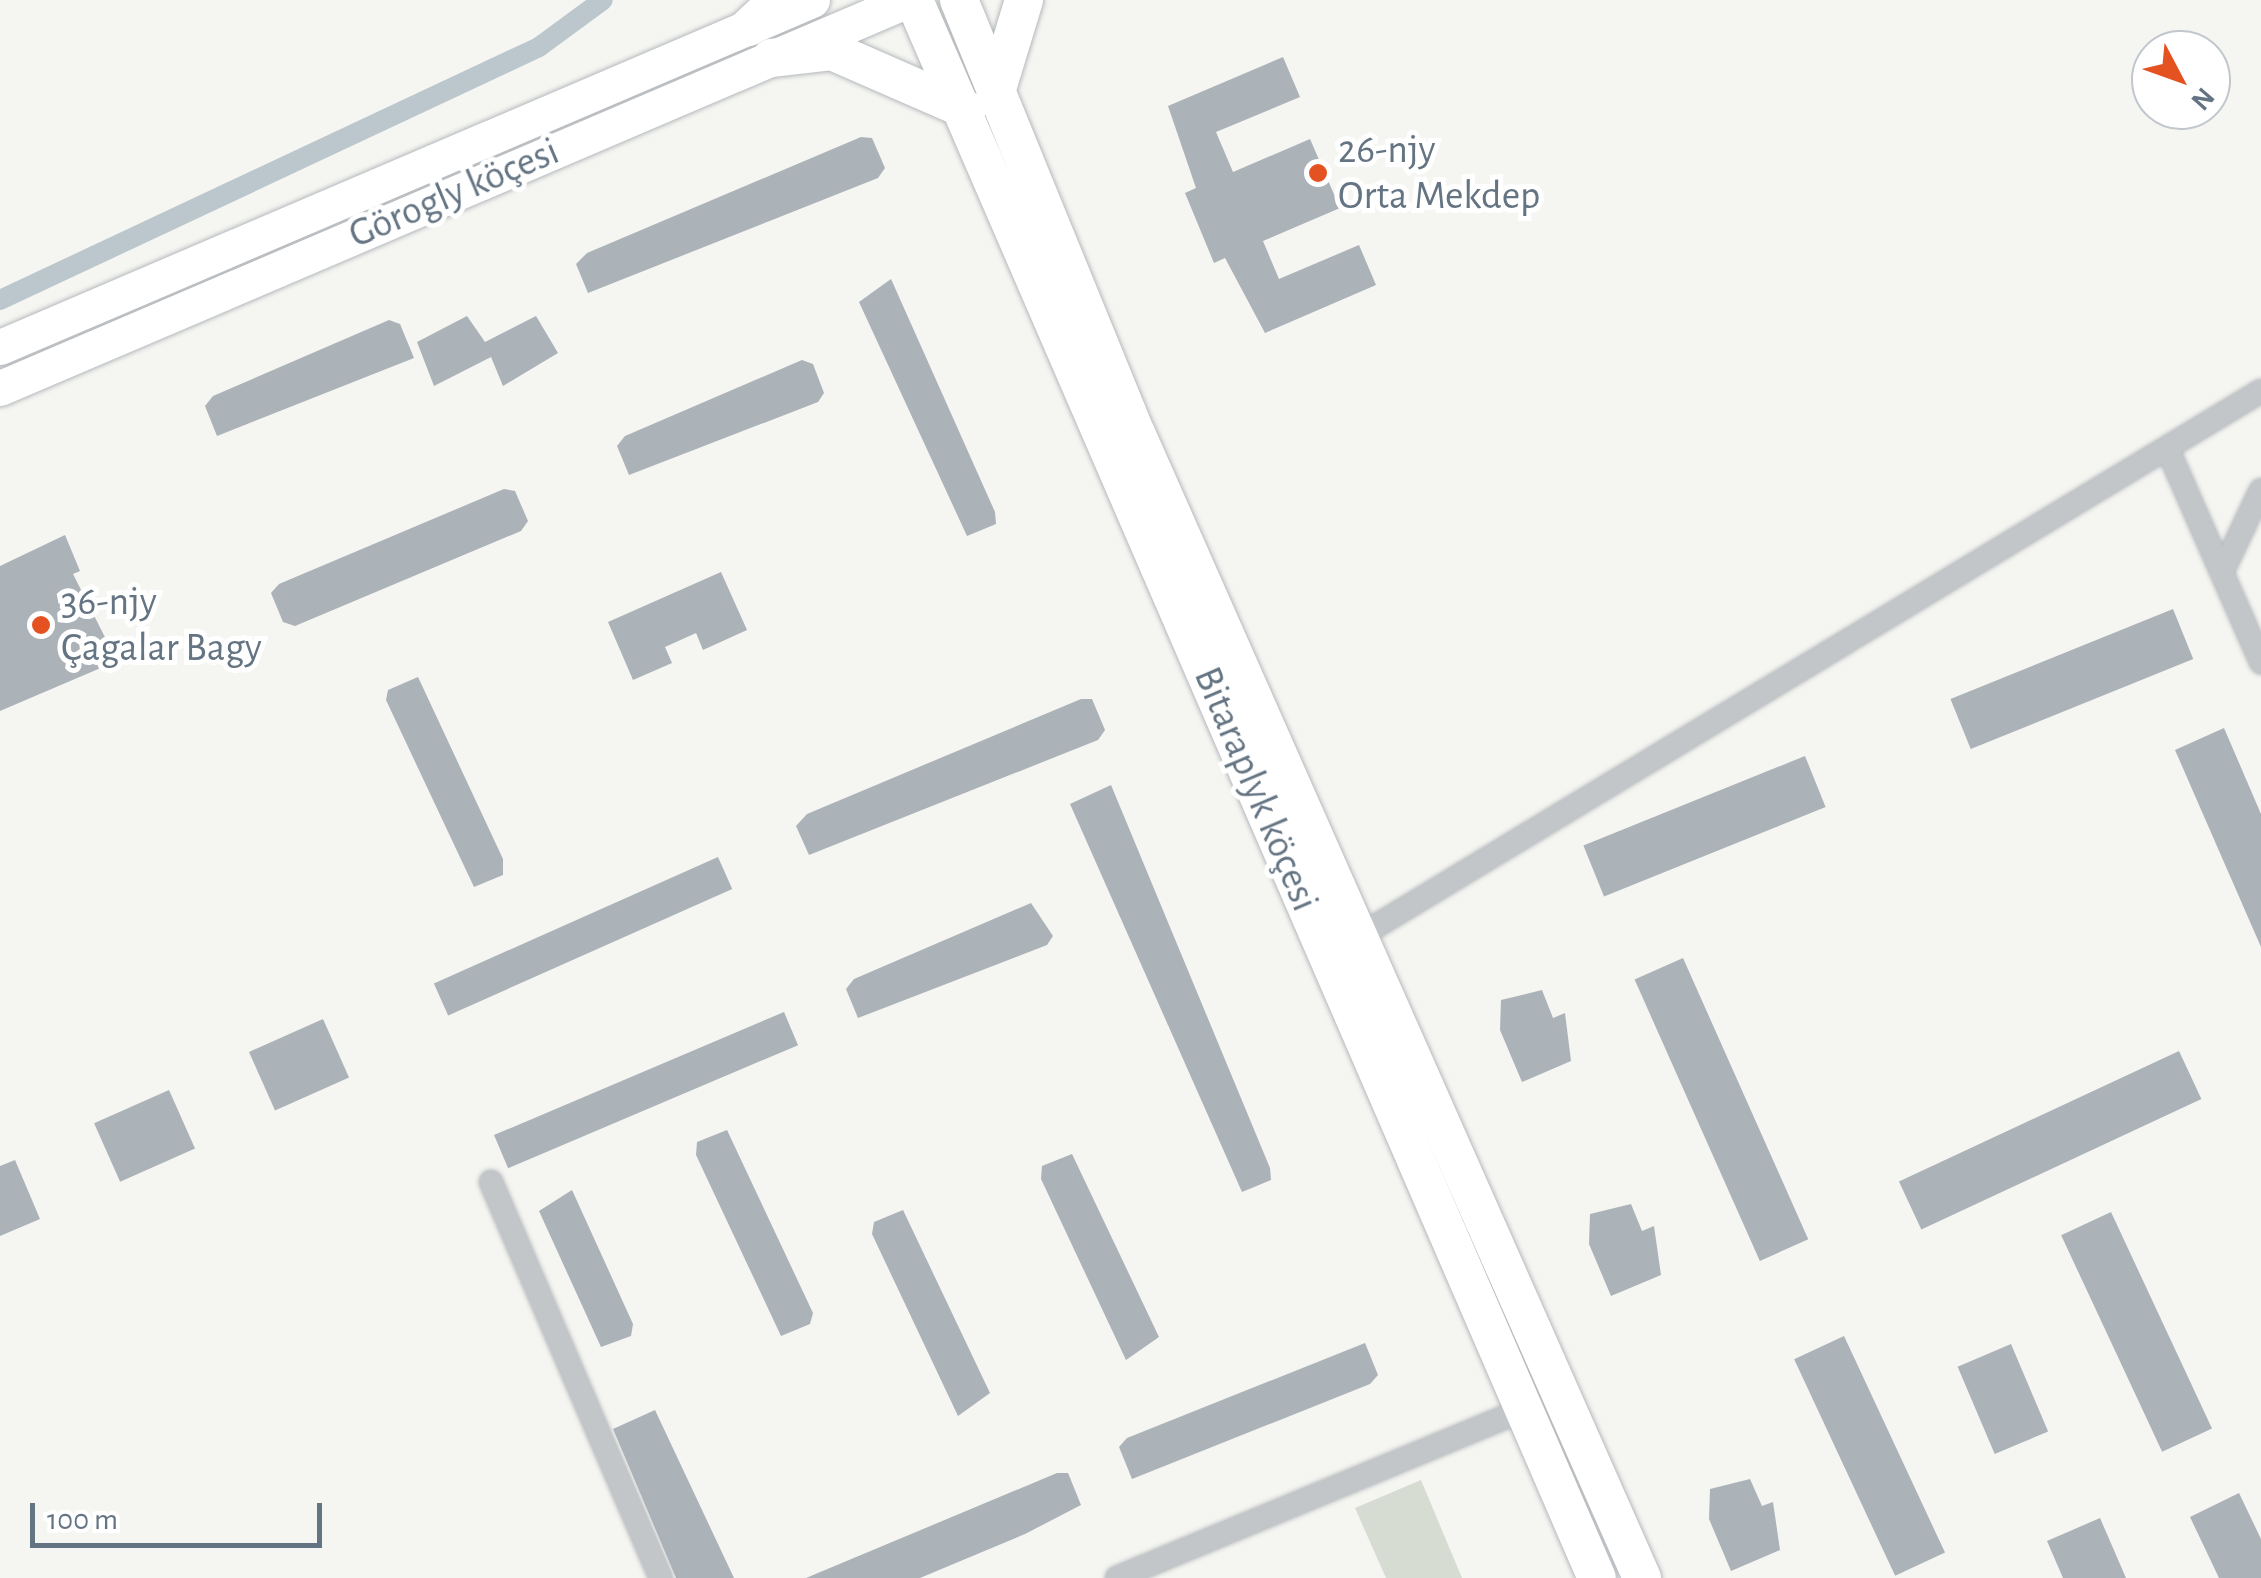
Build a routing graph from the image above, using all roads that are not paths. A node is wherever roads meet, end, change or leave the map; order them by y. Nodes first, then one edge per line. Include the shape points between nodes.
1 (778, 0) edge
2 (812, 0) edge
3 (911, 0) edge
4 (959, 0) edge
5 (1024, 0) edge
6 (749, 27) junction
7 (770, 58) junction
8 (982, 100) junction
9 (0, 347) edge
10 (0, 388) edge
11 (2261, 391) edge
12 (2168, 450) junction
13 (2261, 490) edge
14 (2224, 568) junction
15 (2261, 662) edge
16 (1358, 937) junction
17 (491, 1182) dead end
18 (1524, 1409) junction
19 (661, 1578) edge
20 (1117, 1578) edge
21 (1597, 1578) edge
22 (1642, 1578) edge

1 - 6 highway
2 - 6 main road, Görogly köçesi
3 - 7 main road, Görogly köçesi
3 - 8 highway, Bitaraplyk köçesi
4 - 8 highway, Bitaraplyk köçesi
5 - 8 highway
6 - 9 main road, Görogly köçesi
7 - 8 highway via 832,51
7 - 10 main road, Görogly köçesi
8 - 16 highway, Bitaraplyk köçesi
8 - 18 highway, Bitaraplyk köçesi
11 - 12 street
12 - 14 street
12 - 16 street via 1933,582
13 - 14 street
14 - 15 street
16 - 22 highway, Bitaraplyk köçesi
17 - 19 street
18 - 20 street
18 - 21 highway, Bitaraplyk köçesi

